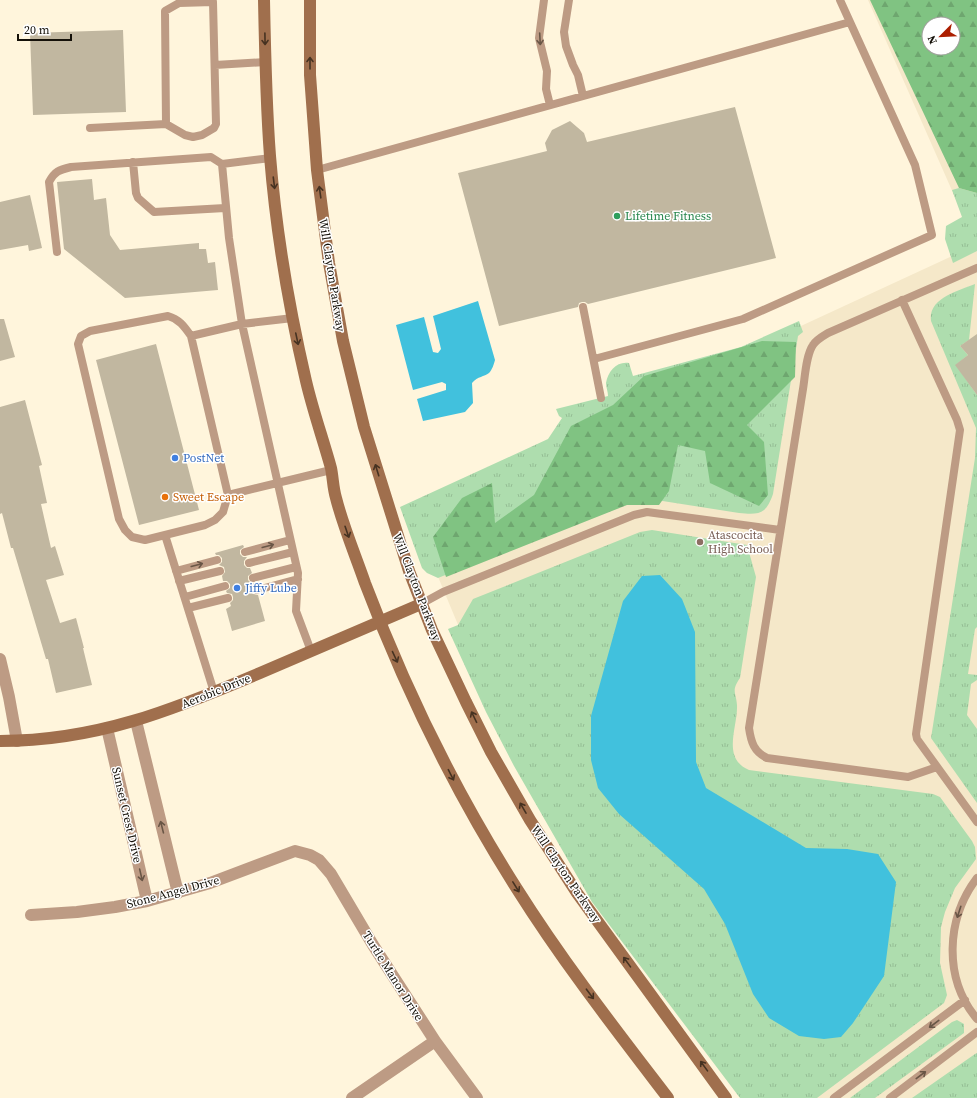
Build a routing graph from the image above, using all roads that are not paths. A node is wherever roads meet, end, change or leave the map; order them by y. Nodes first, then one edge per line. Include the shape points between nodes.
1 (264, 0) edge
2 (310, 0) edge
3 (544, 0) edge
4 (569, 0) edge
5 (840, 0) edge
6 (850, 22) junction
7 (265, 62) junction
8 (215, 65) junction
9 (583, 96) junction
10 (550, 105) junction
11 (166, 124) junction
12 (90, 128) dead end
13 (270, 158) junction
14 (133, 162) junction
15 (222, 164) junction
16 (317, 170) junction
17 (225, 208) junction
18 (57, 252) dead end
19 (977, 268) edge
20 (902, 300) junction
21 (583, 307) dead end
22 (293, 318) junction
23 (242, 324) junction
24 (191, 336) junction
25 (594, 359) junction
26 (602, 398) dead end
27 (331, 470) junction
28 (277, 483) junction
29 (228, 495) junction
30 (780, 530) junction
31 (165, 535) junction
32 (290, 540) junction
33 (246, 552) dead end
34 (293, 552) junction
35 (217, 560) dead end
36 (249, 563) dead end
37 (296, 567) junction
38 (176, 571) junction
39 (220, 571) dead end
40 (253, 578) dead end
41 (298, 580) junction
42 (179, 581) junction
43 (225, 586) dead end
44 (257, 590) dead end
45 (184, 597) junction
46 (228, 598) dead end
47 (422, 604) junction
48 (188, 608) junction
49 (380, 622) junction
50 (311, 652) junction
51 (0, 659) edge
52 (214, 692) junction
53 (136, 721) junction
54 (107, 728) junction
55 (0, 741) edge
56 (16, 741) junction
57 (937, 767) junction
58 (977, 822) edge
59 (310, 855) joint
60 (977, 878) edge
61 (178, 893) junction
62 (147, 901) junction
63 (31, 915) dead end
64 (965, 1000) junction
65 (977, 1019) edge
66 (977, 1032) edge
67 (435, 1042) junction
68 (352, 1098) edge
69 (477, 1098) edge
70 (668, 1098) edge
71 (726, 1098) edge
72 (834, 1098) edge
73 (890, 1098) edge

1 -> 7 main road
16 -> 2 main road, Will Clayton Parkway via 310,75
3 -> 10 lane via 539,38 547,71 546,89
4 - 9 lane via 564,32 566,46 578,75
5 - 6 lane
6 - 9 lane
6 - 25 lane via 915,165 932,235 743,319
7 - 8 lane
7 - 13 main road
8 - 11 lane via 214,128 193,137
8 - 11 lane via 213,2 179,3 165,11
9 - 10 lane
10 - 16 lane
11 - 12 lane
13 - 15 lane
13 -> 22 main road
14 - 15 lane via 211,157
14 - 17 lane via 138,198 154,212
14 - 18 lane via 70,167 54,173 49,182
15 - 17 lane
47 -> 16 main road, Will Clayton Parkway via 409,571 364,427 344,348 329,263
17 - 23 lane
19 - 20 lane
20 - 30 lane via 828,333 813,345 809,354
20 - 57 lane via 960,430 916,734
21 - 25 lane
22 - 23 lane
22 -> 27 main road via 307,384
23 - 24 lane
23 - 28 lane
24 - 29 lane
24 - 31 lane via 176,318 168,316 90,331 82,336 78,344 120,519 125,530 132,537 145,540
25 - 26 lane
27 - 28 lane
27 -> 49 main road via 335,495
28 - 29 lane
28 - 32 lane
29 - 31 lane via 223,512 215,520
30 - 47 lane via 647,512 443,592
30 - 57 lane via 749,728 754,748 767,758 908,777
31 - 38 lane
33 -> 32 lane
32 - 34 lane
34 - 36 lane
34 - 37 lane
38 -> 35 lane
37 - 40 lane
37 - 41 lane
38 - 42 lane
39 - 42 lane
41 - 44 lane
41 - 50 lane via 295,606
42 - 45 lane
43 - 45 lane
45 - 48 lane
46 - 48 lane
47 - 49 main road, Aerobic Drive
71 -> 47 main road, Will Clayton Parkway via 577,893 530,820 491,752
48 - 52 lane
49 - 50 main road, Aerobic Drive
49 -> 70 main road via 449,771 516,889 554,945
50 - 52 main road, Aerobic Drive
51 - 56 street
52 - 53 main road, Aerobic Drive
53 - 54 main road, Aerobic Drive
61 -> 53 street
54 - 56 main road, Aerobic Drive via 60,737
54 -> 62 street, Sunset Crest Drive
55 - 56 main road, Aerobic Drive
57 - 58 lane
59 - 61 street, Stone Angel Drive via 295,851
59 - 67 street, Turtle Manor Drive via 319,860 331,874 373,946
60 -> 64 lane via 959,910 953,932 952,956 956,979
61 - 62 street, Stone Angel Drive
62 - 63 street, Stone Angel Drive via 76,912
64 - 65 lane
64 -> 72 lane
73 -> 66 lane
67 - 68 street
67 - 69 street, Turtle Manor Drive

